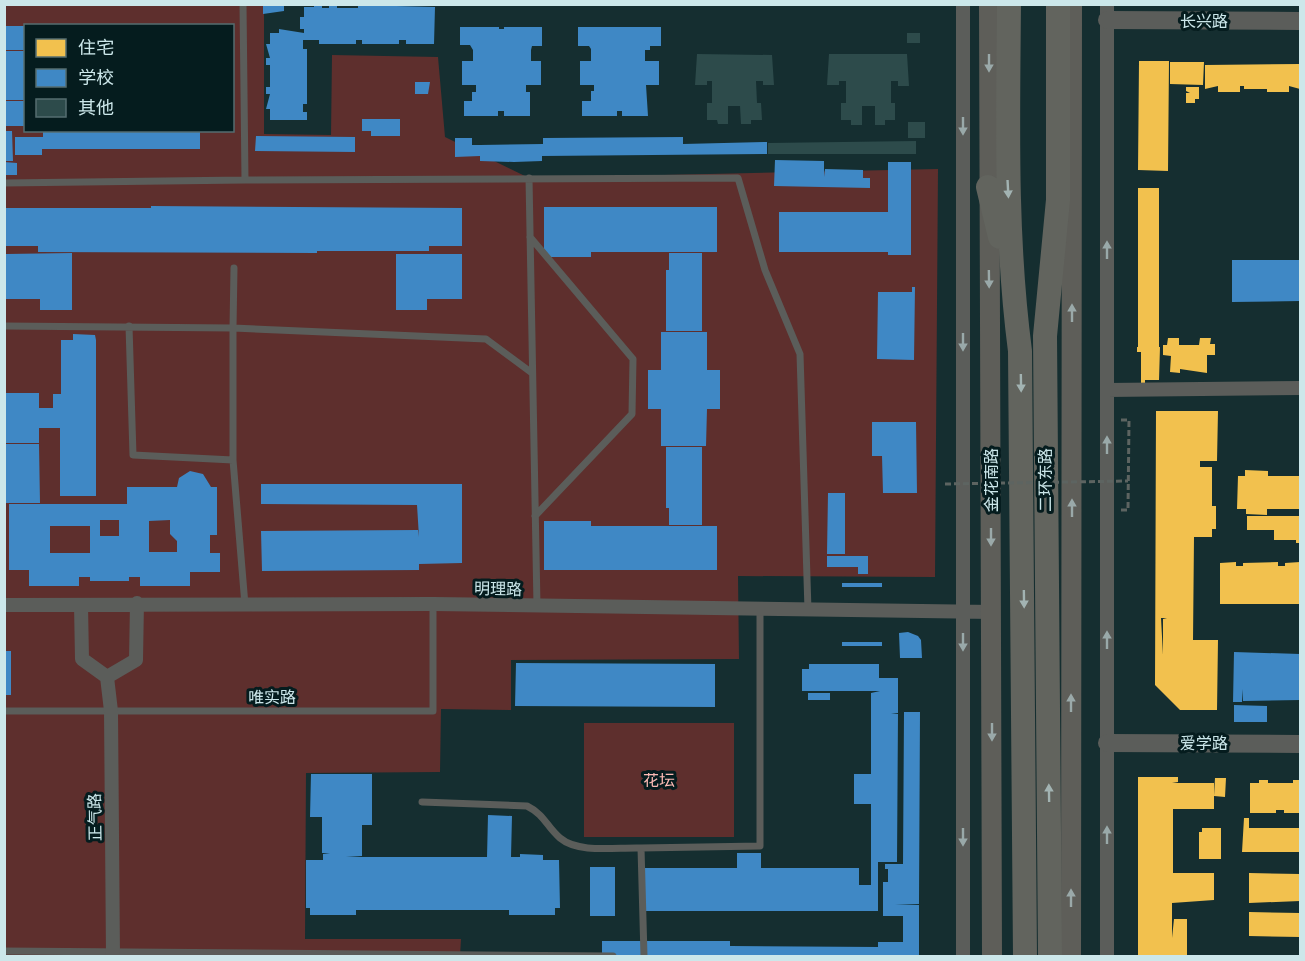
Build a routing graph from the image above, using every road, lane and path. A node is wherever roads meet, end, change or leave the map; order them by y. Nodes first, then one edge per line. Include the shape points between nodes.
1 (243, 4) edge
2 (963, 4) edge
3 (989, 4) edge
4 (1008, 4) edge
5 (1058, 4) edge
6 (1072, 4) edge
7 (1107, 12) edge
8 (1300, 21) edge
9 (529, 178) junction
10 (245, 180) junction
11 (4, 183) edge
12 (988, 186) junction
13 (1071, 195) junction
14 (530, 237) junction
15 (234, 268) dead end
16 (1012, 291) junction
17 (1049, 291) junction
18 (4, 326) edge
19 (129, 326) junction
20 (233, 328) junction
21 (532, 374) junction
22 (1300, 388) edge
23 (1107, 390) junction
24 (1129, 420) dead end
25 (233, 460) junction
26 (1128, 481) junction
27 (945, 484) dead end
28 (1128, 510) dead end
29 (535, 516) junction
30 (137, 603) junction
31 (433, 604) junction
32 (4, 605) edge
33 (81, 605) junction
34 (245, 605) junction
35 (537, 606) junction
36 (760, 610) junction
37 (808, 610) junction
38 (963, 612) junction
39 (992, 612) junction
40 (1035, 638) junction
41 (106, 677) junction
42 (4, 711) edge
43 (111, 711) junction
44 (1107, 743) junction
45 (1300, 744) edge
46 (422, 802) dead end
47 (641, 848) junction
48 (4, 951) edge
49 (113, 954) edge
50 (614, 957) edge
51 (644, 957) edge
52 (963, 957) edge
53 (992, 957) edge
54 (1025, 957) edge
55 (1050, 957) edge
56 (1071, 957) edge
57 (1107, 957) edge

1 - 10 lane
2 -> 38 street
3 -> 12 main road, 金花南路
4 -> 16 highway, 二环东路 via 1007,170
5 - 17 highway, 二环东路 via 1058,200
6 - 13 main road
7 - 8 street, 长兴路
23 -> 7 street
9 - 10 lane
9 - 14 lane
9 - 37 lane via 738,178 765,270 800,354
10 - 11 lane
12 - 16 highway
12 -> 39 main road, 金花南路
13 - 17 highway
56 -> 13 main road
14 - 21 lane
14 - 29 lane via 633,359 632,414
15 - 20 lane
16 -> 40 highway, 二环东路 via 1020,351
17 - 40 highway, 二环东路
18 - 19 lane
19 - 20 lane
19 - 25 lane via 133,455
20 - 21 lane via 486,339
20 - 25 lane
21 - 29 lane
22 - 23 street
44 -> 23 street
24 - 26 path
25 - 34 lane
26 - 27 path, bridge
26 - 28 path
29 - 35 lane
30 - 33 street, 明理路
30 - 34 street, 明理路
30 - 41 street via 136,660
31 - 34 street, 明理路
31 - 35 street, 明理路
31 - 43 lane, 唯实路 via 433,711
32 - 33 street, 明理路
33 - 41 street via 82,659
35 - 36 street, 明理路
36 - 37 street, 明理路
36 - 47 lane via 760,846
37 - 38 street, 明理路
38 - 39 street, 明理路
38 -> 52 street
39 -> 53 main road, 金花南路
40 - 54 highway, 二环东路
55 -> 40 highway, 二环东路
41 - 43 street, 正气路
42 - 43 lane, 唯实路
43 - 49 street, 正气路
44 - 45 street, 爱学路
57 -> 44 street
46 - 47 lane via 527,806 540,812 559,837 573,846
47 - 51 lane
48 - 49 lane
49 - 50 lane

